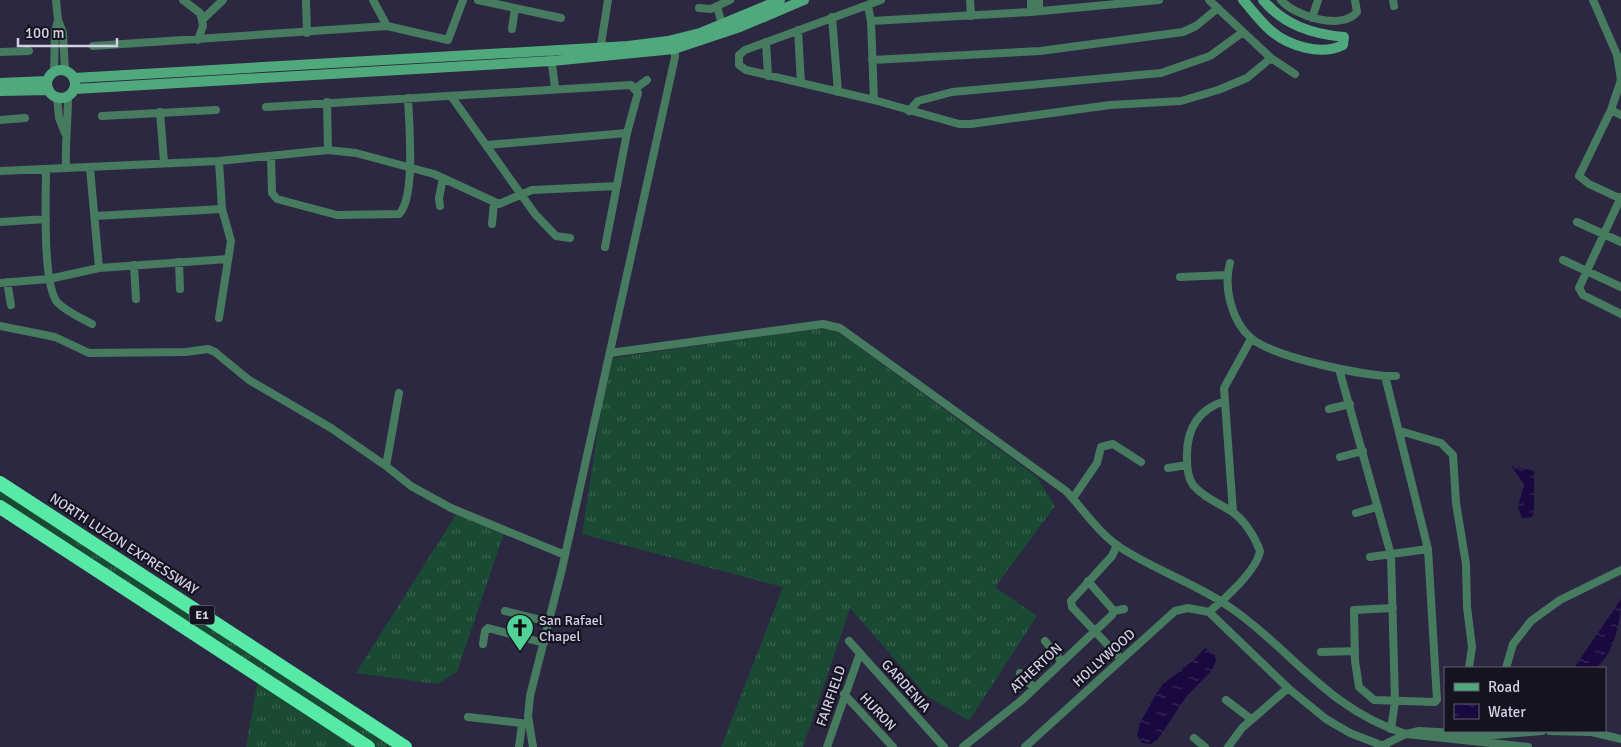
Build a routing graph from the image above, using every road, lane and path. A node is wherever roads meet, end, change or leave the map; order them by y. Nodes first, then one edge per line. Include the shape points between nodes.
1 (56, 0) edge
2 (183, 0) edge
3 (223, 0) edge
4 (306, 0) edge
5 (373, 0) edge
6 (463, 0) edge
7 (478, 0) edge
8 (608, 0) edge
9 (730, 0) edge
10 (780, 0) edge
11 (804, 0) edge
12 (881, 0) edge
13 (970, 0) edge
14 (1030, 0) edge
15 (1039, 0) edge
16 (1159, 0) edge
17 (1209, 0) edge
18 (1243, 0) edge
19 (1264, 0) edge
20 (1318, 0) edge
21 (1355, 0) edge
22 (1592, 0) edge
23 (1102, 3) edge
24 (1287, 4) edge
25 (868, 6) junction
26 (699, 7) edge
27 (714, 7) junction
28 (515, 8) junction
29 (1218, 8) junction
30 (1035, 11) junction
31 (971, 16) junction
32 (832, 17) junction
33 (561, 18) dead end
34 (1312, 18) junction
35 (202, 20) junction
36 (1284, 20) junction
37 (871, 21) junction
38 (387, 26) junction
39 (512, 29) dead end
40 (720, 29) junction
41 (798, 30) junction
42 (1242, 32) junction
43 (307, 33) junction
44 (198, 40) junction
45 (766, 42) junction
46 (671, 45) junction
47 (93, 46) dead end
48 (29, 50) dead end
49 (0, 52) edge
50 (600, 52) junction
51 (551, 56) junction
52 (1271, 58) junction
53 (872, 60) junction
54 (60, 71) junction
55 (1295, 74) dead end
56 (768, 76) junction
57 (74, 78) junction
58 (647, 80) dead end
59 (0, 82) edge
60 (802, 83) junction
61 (554, 88) junction
62 (636, 88) junction
63 (51, 89) junction
64 (0, 91) edge
65 (72, 92) junction
66 (838, 92) junction
67 (451, 96) junction
68 (408, 98) junction
69 (874, 100) junction
70 (327, 102) junction
71 (266, 107) dead end
72 (216, 110) dead end
73 (1611, 110) junction
74 (909, 111) junction
75 (160, 112) junction
76 (1621, 115) edge
77 (102, 116) dead end
78 (26, 118) dead end
79 (0, 120) edge
80 (65, 133) junction
81 (627, 134) junction
82 (487, 145) junction
83 (328, 150) junction
84 (271, 156) junction
85 (219, 161) junction
86 (164, 162) junction
87 (66, 168) junction
88 (90, 168) junction
89 (410, 168) junction
90 (46, 169) junction
91 (0, 171) edge
92 (443, 178) junction
93 (616, 186) junction
94 (521, 194) junction
95 (1621, 198) edge
96 (494, 202) junction
97 (440, 206) dead end
98 (222, 208) junction
99 (95, 216) junction
100 (46, 219) junction
101 (0, 222) edge
102 (1577, 222) dead end
103 (492, 224) dead end
104 (1604, 234) junction
105 (570, 238) dead end
106 (1621, 242) edge
107 (605, 247) dead end
108 (228, 259) junction
109 (1564, 260) dead end
110 (179, 262) junction
111 (1230, 264) dead end
112 (134, 266) junction
113 (99, 268) junction
114 (1588, 272) junction
115 (1227, 275) junction
116 (1180, 277) dead end
117 (49, 279) junction
118 (4, 282) edge
119 (1621, 287) edge
120 (180, 290) dead end
121 (136, 299) dead end
122 (10, 305) dead end
123 (1621, 314) edge
124 (220, 318) dead end
125 (92, 324) dead end
126 (0, 326) edge
127 (1251, 339) junction
128 (610, 353) junction
129 (1340, 368) junction
130 (1384, 376) junction
131 (1396, 376) dead end
132 (399, 393) dead end
133 (1225, 401) junction
134 (1350, 404) junction
135 (1329, 409) dead end
136 (1400, 431) junction
137 (1363, 451) junction
138 (1340, 457) dead end
139 (1141, 462) dead end
140 (1187, 465) junction
141 (386, 466) junction
142 (1168, 468) dead end
143 (0, 483) edge
144 (1073, 498) junction
145 (0, 507) edge
146 (1377, 507) junction
147 (1233, 512) junction
148 (1356, 513) dead end
149 (1117, 545) junction
150 (1428, 549) junction
151 (564, 555) junction
152 (1390, 555) junction
153 (1370, 557) dead end
154 (1621, 570) edge
155 (1088, 581) junction
156 (1222, 602) junction
157 (1393, 608) junction
158 (1124, 610) dead end
159 (505, 611) dead end
160 (1114, 611) junction
161 (1209, 612) junction
162 (549, 622) junction
163 (1094, 632) junction
164 (849, 641) dead end
165 (1045, 641) dead end
166 (544, 643) junction
167 (483, 644) dead end
168 (1355, 651) junction
169 (1321, 652) dead end
170 (860, 653) junction
171 (1121, 659) junction
172 (1062, 662) junction
173 (1469, 667) edge
174 (1506, 667) edge
175 (1020, 673) dead end
176 (1034, 688) junction
177 (1288, 688) junction
178 (844, 694) junction
179 (1226, 700) dead end
180 (1394, 702) junction
181 (468, 717) dead end
182 (1251, 719) junction
183 (525, 724) junction
184 (1391, 729) junction
185 (1444, 731) edge
186 (1473, 732) edge
187 (1518, 732) edge
188 (1592, 732) edge
189 (1494, 733) edge
190 (1406, 734) junction
191 (1194, 738) dead end
192 (1621, 739) edge
193 (1384, 746) edge
194 (368, 747) edge
195 (405, 747) edge
196 (519, 747) edge
197 (533, 747) edge
198 (827, 747) edge
199 (892, 747) edge
200 (944, 747) edge
201 (963, 747) edge
202 (1025, 747) edge
203 (1205, 747) edge
204 (1228, 747) edge
205 (1528, 747) edge

1 - 54 street via 63,33
2 - 35 street via 200,13
3 - 35 street
4 - 43 street
5 - 38 street
6 - 38 street via 448,40
7 - 28 street
8 - 50 street
9 - 27 street
10 - 40 street
11 - 40 street
12 - 25 street
13 - 31 street
14 - 30 street
15 - 30 street
16 - 23 street
17 - 29 street
18 - 36 street via 1270,30 1282,38 1303,47 1327,50 1343,45 1344,36 1309,32
19 - 36 street
20 - 34 street
21 - 34 street via 1357,12 1351,18 1328,21
22 - 73 street via 1612,42 1621,71
23 - 30 street
24 - 34 street
24 - 36 street
25 - 32 street
25 - 37 street
26 - 27 street
27 - 40 street
28 - 33 street
28 - 39 street
29 - 42 street
29 - 53 street via 1196,26 1182,32 1040,51
30 - 31 street
31 - 37 street
32 - 41 street
32 - 66 street
35 - 44 street
37 - 53 street
38 - 43 street
40 - 46 street
41 - 45 street
41 - 60 street
42 - 52 street
42 - 74 street via 1210,56 1161,73 952,92 918,101
43 - 44 street
44 - 47 street
45 - 56 street
45 - 56 street via 741,52 738,63 742,69
46 - 50 street
46 - 128 street via 675,57
48 - 49 street
50 - 51 street
51 - 57 street
51 - 61 street
51 - 65 street
52 - 55 street
52 - 74 street via 1247,78 1181,100 1110,105 977,124 959,124
53 - 69 street
54 - 57 street
54 - 63 street
56 - 60 street
57 - 65 street
58 - 62 street
59 - 63 street
60 - 66 street
61 - 62 street via 631,85
61 - 67 street
62 - 81 street via 638,93
63 - 64 street
63 - 65 street
63 - 80 street
65 - 80 street
66 - 69 street
67 - 68 street
67 - 82 street
68 - 70 street
68 - 89 street
69 - 74 street
70 - 71 street
70 - 83 street
72 - 75 street
73 - 76 street
73 - 95 street via 1579,176
75 - 77 street
75 - 86 street
78 - 79 street
80 - 87 street
81 - 82 street
81 - 93 street
82 - 94 street
83 - 84 street
83 - 89 street
84 - 85 street
84 - 89 street via 272,193 278,198 337,215 399,214 404,207
85 - 86 street
85 - 98 street
86 - 88 street
87 - 88 street
87 - 90 street
88 - 99 street
89 - 92 street
90 - 91 street
90 - 100 street
92 - 96 street
92 - 97 street
93 - 94 street via 532,190
93 - 107 street
94 - 96 street via 504,203
94 - 105 street via 550,232
95 - 104 street
96 - 103 street
98 - 99 street
98 - 108 street via 231,241
99 - 113 street
100 - 101 street
100 - 117 street
102 - 104 street
104 - 106 street
104 - 114 street
108 - 110 street
108 - 124 street
109 - 114 street
110 - 112 street
110 - 120 street
111 - 115 street
112 - 113 street
112 - 121 street
113 - 117 street
114 - 119 street
114 - 123 street via 1579,288 1583,295
115 - 116 street
115 - 127 street via 1235,314
117 - 118 street
117 - 125 street via 57,303
118 - 122 street
126 - 141 street via 55,337 89,353 208,349 249,380 331,428
127 - 129 street via 1290,357
127 - 133 street via 1224,388
128 - 144 street via 817,325 840,328
128 - 151 street
129 - 130 street
129 - 134 street
130 - 131 street
130 - 136 street
132 - 141 street
133 - 140 street via 1200,414 1192,425 1186,444
133 - 147 street
134 - 135 street
134 - 137 street
136 - 150 street
136 - 173 street via 1441,443 1453,456 1456,503 1466,564 1472,647
137 - 138 street
137 - 146 street
139 - 144 street via 1113,444 1103,446 1097,464
140 - 142 street
140 - 147 street via 1192,484 1212,501
141 - 151 street via 411,486 452,508
143 - 195 highway, NORTH LUZON EXPRESSWAY / E1
144 - 149 street
145 - 194 highway, E1
146 - 148 street
146 - 152 street
147 - 156 street via 1250,532 1260,551 1255,565
149 - 155 street via 1112,556
149 - 156 street
150 - 152 street
150 - 180 street via 1437,700
151 - 162 street
152 - 153 street
152 - 157 street
154 - 174 street via 1560,600 1531,621 1513,644
155 - 160 street
155 - 163 street via 1071,601 1072,607
156 - 161 street
156 - 184 street via 1339,701
157 - 168 street via 1355,609
157 - 180 street
158 - 160 street
159 - 162 street
160 - 163 street, ATHERTON
161 - 171 street, HOLLYWOOD via 1188,608 1175,611
161 - 177 street
162 - 166 street
163 - 171 street
163 - 172 street, ATHERTON
164 - 170 street, GARDENIA
165 - 172 street
166 - 167 street via 488,628
166 - 183 street
168 - 169 street
168 - 180 street via 1357,680 1362,692 1374,700
170 - 178 street, FAIRFIELD
170 - 200 street, GARDENIA
171 - 202 street, HOLLYWOOD
172 - 176 street, ATHERTON
175 - 176 street
176 - 201 street, ATHERTON
177 - 182 street
177 - 193 street via 1326,719 1350,733
178 - 198 street, FAIRFIELD
178 - 199 street, HURON
179 - 182 street
180 - 184 street
181 - 183 street
182 - 204 street
183 - 196 street
183 - 197 street
184 - 190 street
185 - 190 street
186 - 189 street
187 - 189 street
188 - 192 street
190 - 193 street
190 - 205 street
191 - 203 street

